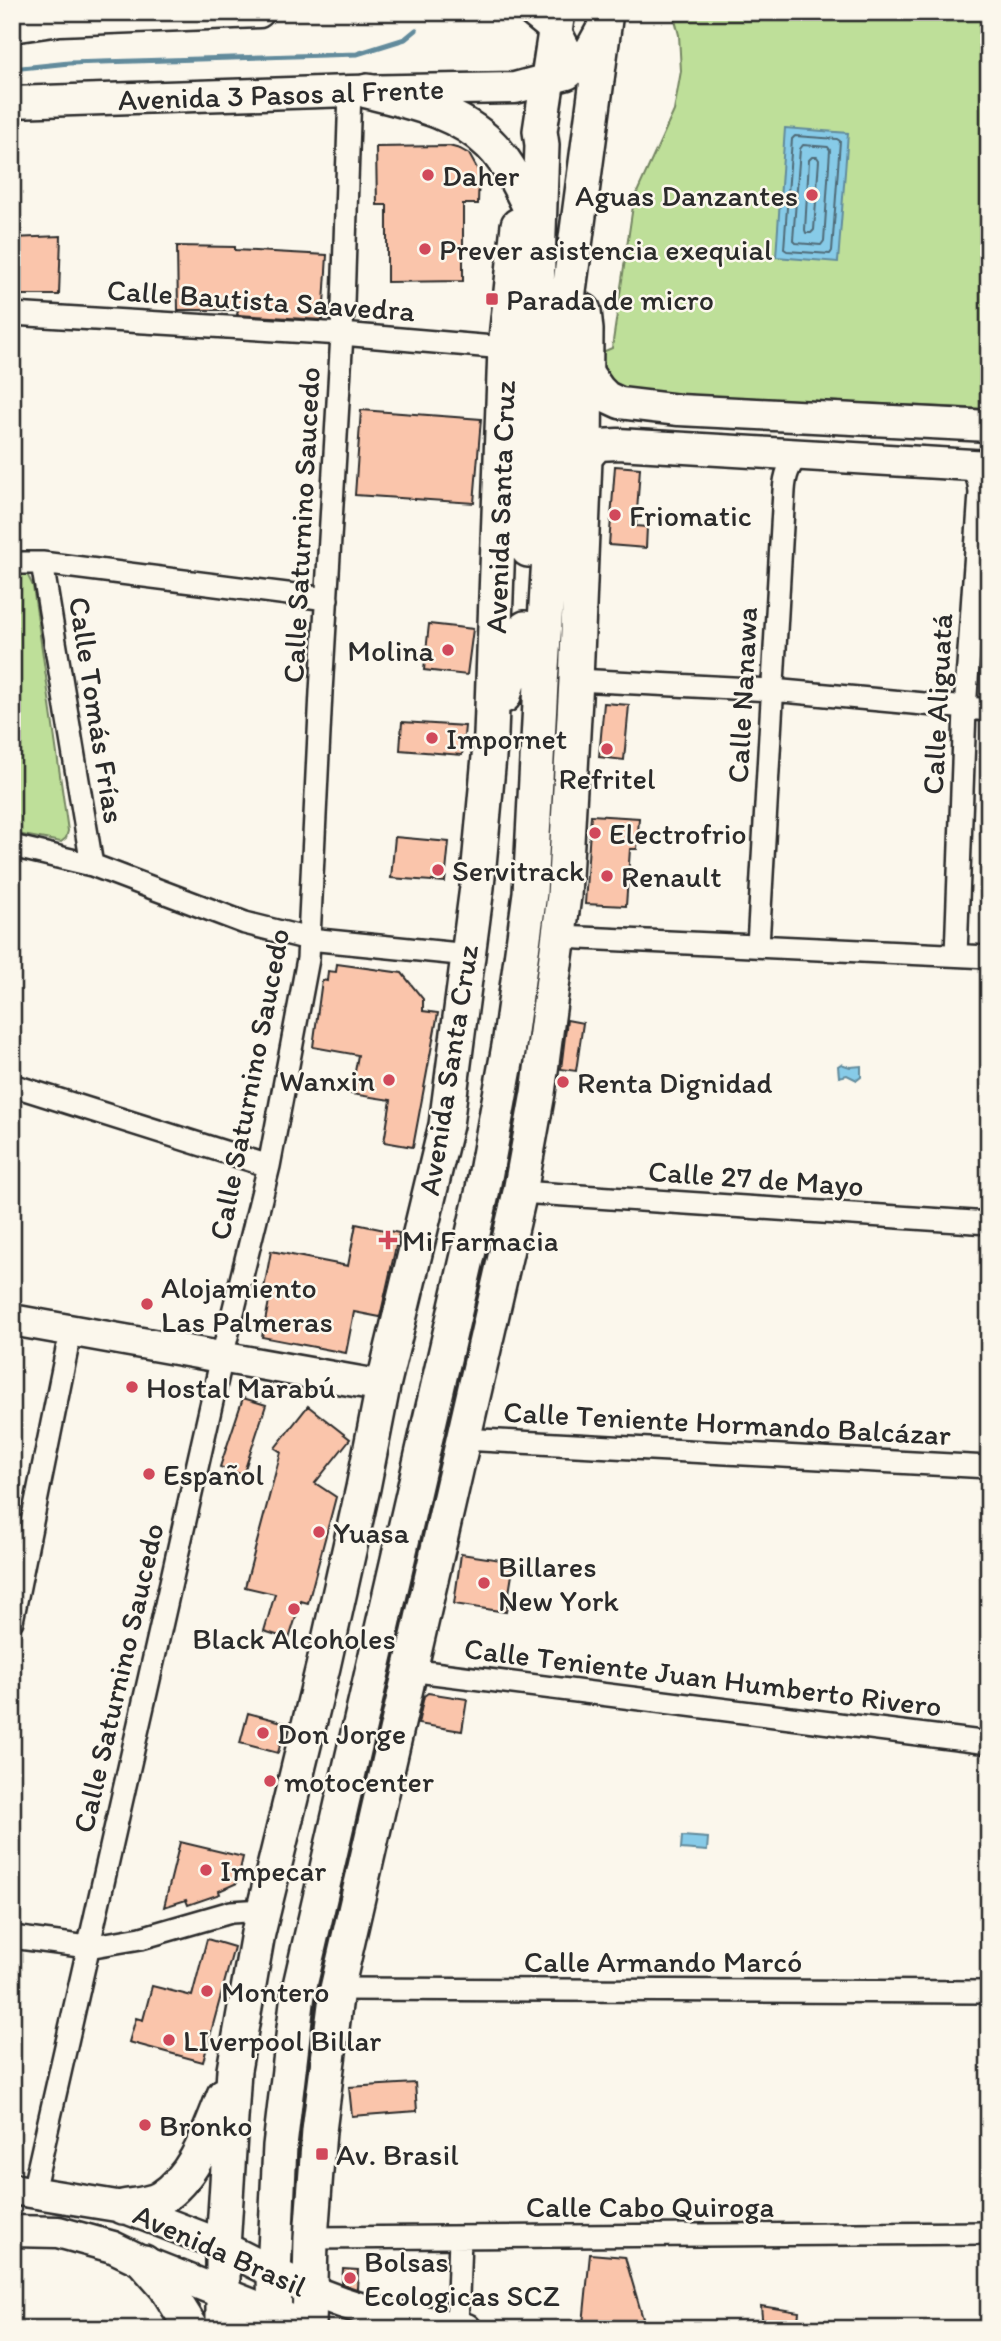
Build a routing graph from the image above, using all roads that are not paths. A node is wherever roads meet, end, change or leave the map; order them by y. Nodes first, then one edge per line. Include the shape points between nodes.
1 (259, 12) edge
2 (604, 16) edge
3 (549, 18) edge
4 (12, 27) edge
5 (560, 75) junction
6 (359, 91) junction
7 (12, 102) edge
8 (540, 131) junction
9 (590, 144) junction
10 (521, 190) junction
11 (538, 225) junction
12 (577, 242) junction
13 (12, 313) edge
14 (342, 334) junction
15 (505, 348) junction
16 (585, 369) junction
17 (680, 410) junction
18 (989, 426) edge
19 (678, 447) junction
20 (800, 455) junction
21 (585, 459) junction
22 (976, 465) edge
23 (12, 563) edge
24 (42, 564) junction
25 (327, 599) junction
26 (525, 628) junction
27 (576, 680) junction
28 (772, 690) junction
29 (965, 709) junction
30 (989, 710) edge
31 (491, 735) junction
32 (537, 752) junction
33 (12, 846) edge
34 (92, 865) junction
35 (560, 937) junction
36 (309, 939) junction
37 (758, 945) junction
38 (469, 955) junction
39 (956, 955) junction
40 (989, 957) edge
41 (12, 1085) edge
42 (269, 1166) junction
43 (520, 1192) junction
44 (989, 1223) edge
45 (12, 1320) edge
46 (12, 1339) edge
47 (66, 1349) junction
48 (220, 1367) junction
49 (381, 1396) junction
50 (462, 1439) junction
51 (989, 1467) edge
52 (12, 1620) edge
53 (409, 1670) junction
54 (989, 1743) edge
55 (264, 1910) junction
56 (12, 1937) edge
57 (88, 1947) junction
58 (337, 1989) junction
59 (989, 1992) edge
60 (234, 2070) junction
61 (23, 2190) edge
62 (123, 2207) junction
63 (12, 2231) edge
64 (989, 2233) edge
65 (460, 2237) junction
66 (311, 2238) junction
67 (223, 2246) junction
68 (144, 2262) junction
69 (264, 2266) junction
70 (309, 2290) junction
71 (222, 2291) junction
72 (264, 2319) edge
73 (311, 2328) edge
74 (461, 2328) edge
75 (192, 2329) edge
76 (223, 2329) edge

1 - 4 main road via 60,20
2 - 5 main road via 587,56
2 - 9 main road, Avenida Santa Cruz
3 - 5 main road, Avenida Santa Cruz
5 - 6 main road, Avenida 3 Pasos al Frente via 515,88
5 - 8 main road, Avenida Santa Cruz
5 - 9 main road
6 - 7 main road, Avenida 3 Pasos al Frente
6 - 10 main road via 410,102 464,123 492,145
6 - 14 street, Calle Saturnino Saucedo
8 - 10 main road, Avenida Santa Cruz
8 - 11 main road, Avenida Santa Cruz
9 - 12 main road, Avenida Santa Cruz
10 - 11 main road
10 - 15 main road, Avenida Santa Cruz
11 - 26 main road, Avenida Santa Cruz
12 - 16 main road, Avenida Santa Cruz
12 - 32 main road, Avenida Santa Cruz via 564,337
13 - 14 street, Calle Bautista Saavedra
14 - 15 street, Calle Bautista Saavedra
14 - 25 street, Calle Saturnino Saucedo
15 - 31 main road, Avenida Santa Cruz
16 - 17 main road via 607,397 620,403
16 - 21 main road, Avenida Santa Cruz
17 - 18 main road
17 - 19 main road
19 - 20 main road
19 - 21 main road via 598,445
20 - 22 main road
20 - 28 street, Calle Nanawa via 788,470 784,491
21 - 27 main road, Avenida Santa Cruz
22 - 29 street, Calle Aliguatá via 972,468 981,493
23 - 24 street
24 - 25 street
24 - 34 street, Calle Tomás Frías
25 - 36 street, Calle Saturnino Saucedo
26 - 31 main road
26 - 69 main road, Avenida Santa Cruz via 520,736 492,1042 451,1251 276,2005
27 - 28 street
27 - 32 main road
27 - 35 main road, Avenida Santa Cruz
28 - 29 street
28 - 37 street, Calle Nanawa
29 - 30 street
29 - 39 street, Calle Aliguatá
31 - 38 main road, Avenida Santa Cruz
32 - 69 main road, Avenida Santa Cruz via 530,892 509,1046 482,1194 298,1994
33 - 34 street
34 - 36 street via 245,923
35 - 37 street
35 - 43 main road, Avenida Santa Cruz
36 - 38 street
36 - 42 street, Calle Saturnino Saucedo
37 - 39 street
38 - 49 main road, Avenida Santa Cruz via 446,1125
39 - 40 street
41 - 42 street
42 - 48 street, Calle Saturnino Saucedo
43 - 44 street, Calle 27 de Mayo
43 - 50 main road, Avenida Santa Cruz
45 - 48 main road
46 - 47 main road
47 - 48 main road
47 - 52 street
48 - 49 main road
48 - 57 street, Calle Saturnino Saucedo
49 - 55 main road, Avenida Santa Cruz via 323,1667
50 - 51 street, Calle Teniente Hormando Balcázar
50 - 53 main road, Avenida Santa Cruz
53 - 54 street, Calle Teniente Juan Humberto Rivero
53 - 58 main road, Avenida Santa Cruz
55 - 57 street via 231,1912 141,1938
55 - 60 main road, Avenida Santa Cruz
56 - 57 street
57 - 61 street, Calle Saturnino Saucedo
58 - 59 street, Calle Armando Marcó
58 - 66 main road, Avenida Santa Cruz
60 - 62 main road via 203,2148 181,2180 159,2200
60 - 67 main road, Avenida Santa Cruz
61 - 62 main road, Avenida Brasil
62 - 67 main road, Avenida Brasil
63 - 68 main road, Avenida Brasil via 58,2232 113,2247
64 - 65 street, Calle Cabo Quiroga
65 - 66 street, Calle Cabo Quiroga
65 - 74 street
66 - 70 main road, Avenida Santa Cruz
67 - 69 main road, Avenida Brasil
67 - 71 main road, Avenida Santa Cruz
68 - 71 main road, Avenida Brasil
68 - 75 main road
69 - 70 main road, Avenida Brasil
69 - 72 main road, Avenida Santa Cruz
70 - 73 main road, Avenida Santa Cruz
70 - 74 main road, Avenida Brasil via 369,2311
71 - 72 main road, Avenida Brasil
71 - 76 main road, Avenida Santa Cruz
72 - 73 main road, Avenida Brasil

